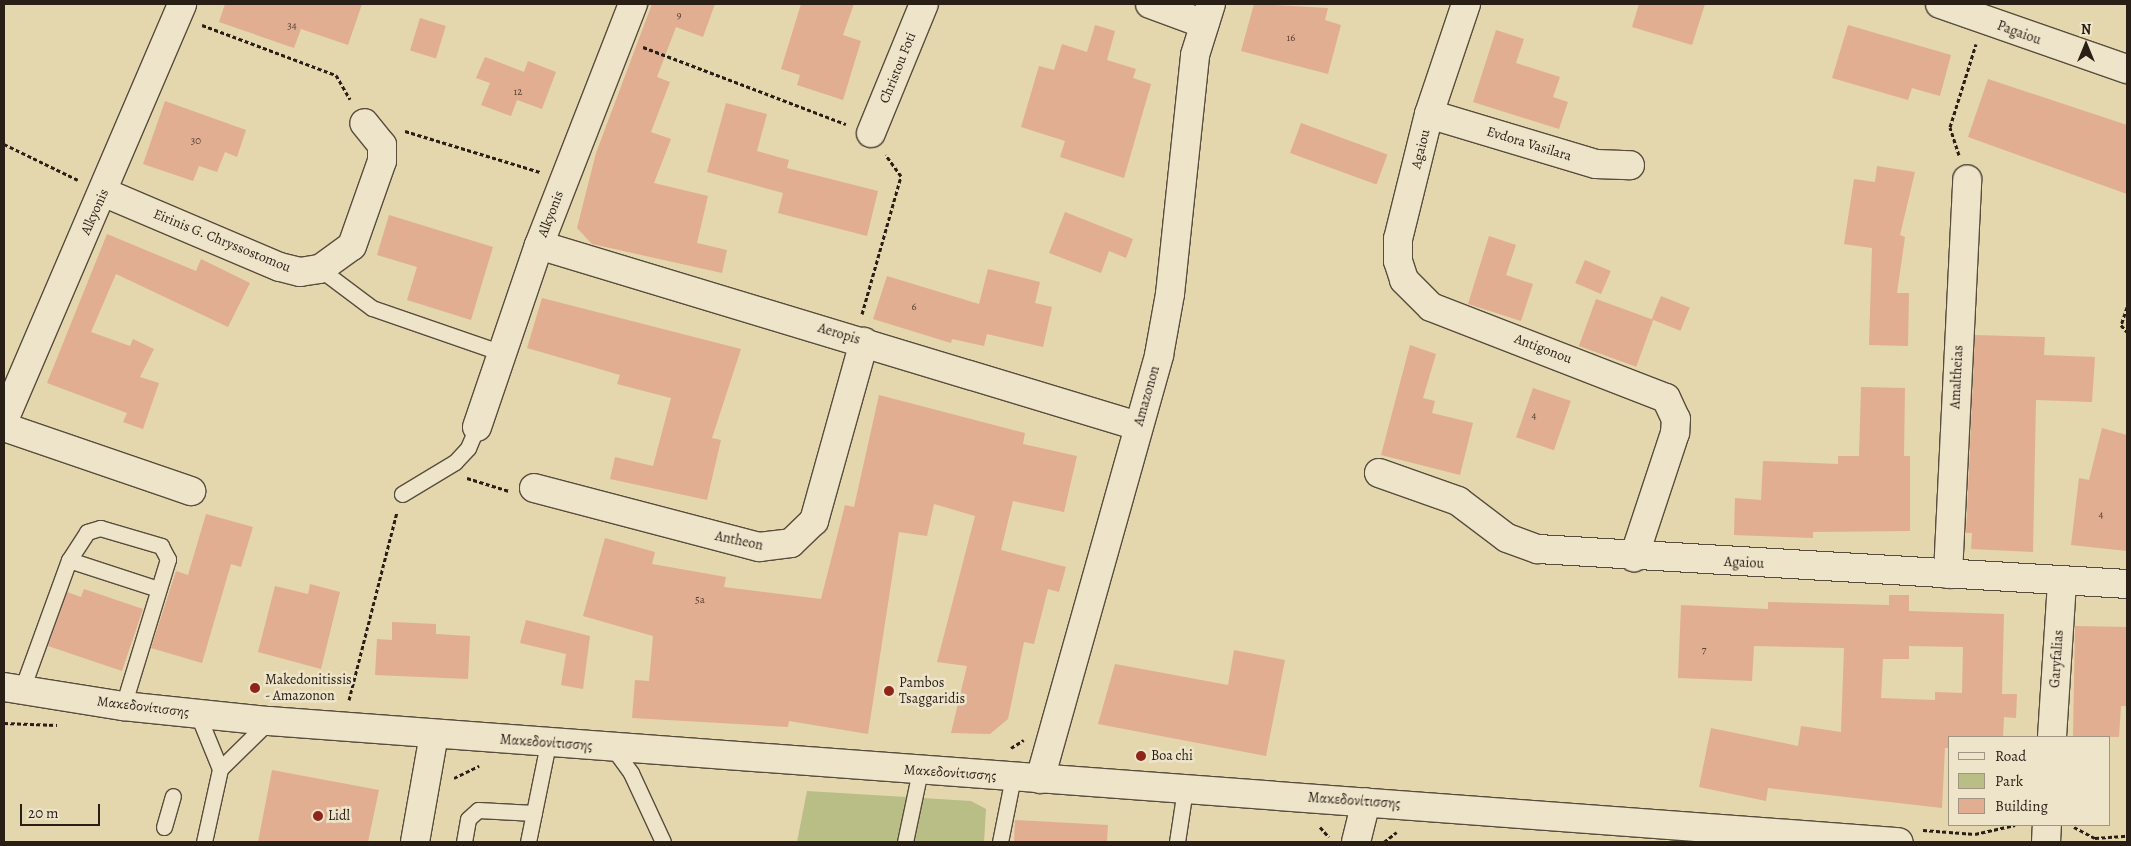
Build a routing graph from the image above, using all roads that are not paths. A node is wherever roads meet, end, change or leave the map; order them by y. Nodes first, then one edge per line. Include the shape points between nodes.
1 (633, 4) edge
2 (924, 4) edge
3 (1150, 4) edge
4 (1466, 4) edge
5 (1940, 4) edge
6 (180, 10) edge
7 (1208, 14) edge
8 (2127, 69) edge
9 (1429, 114) junction
10 (364, 123) road end
11 (871, 133) road end
12 (1630, 165) dead end
13 (1967, 179) road end
14 (104, 192) junction
15 (539, 245) junction
16 (320, 269) junction
17 (1416, 294) joint
18 (860, 340) junction
19 (502, 353) junction
20 (4, 420) edge
21 (1138, 426) junction
22 (4, 427) edge
23 (477, 427) joint
24 (1379, 473) dead end
25 (534, 488) road end
26 (191, 491) dead end
27 (402, 494) road end
28 (1634, 557) junction
29 (69, 560) junction
30 (1948, 574) junction
31 (2062, 582) junction
32 (2127, 584) edge
33 (158, 589) junction
34 (13, 688) edge
35 (123, 706) junction
36 (198, 715) junction
37 (269, 721) junction
38 (434, 734) junction
39 (2052, 736) edge
40 (548, 744) junction
41 (613, 748) junction
42 (220, 769) junction
43 (920, 771) junction
44 (1013, 777) junction
45 (1040, 780) junction
46 (1185, 789) junction
47 (173, 796) dead end
48 (1366, 802) junction
49 (534, 813) junction
50 (2046, 826) edge
51 (164, 827) dead end
52 (204, 842) edge
53 (415, 842) edge
54 (464, 842) edge
55 (528, 842) edge
56 (663, 842) edge
57 (905, 842) edge
58 (1000, 842) edge
59 (1177, 842) edge
60 (1356, 842) edge
61 (1899, 842) edge
62 (2046, 842) edge

1 - 15 street, Alkyonis
2 - 11 street, Christou Foti
3 - 7 street
4 - 9 street, Agaiou
5 - 8 street, Pagaiou
6 - 14 street, Alkyonis
7 - 21 street, Amazonon via 1195,55 1170,294
9 - 12 street, Evdora Vasilara via 1596,164
9 - 17 street, Agaiou via 1398,239 1404,280
10 - 16 street via 382,145 382,161 352,246
13 - 30 street, Amaltheias
14 - 16 street, Eirinis G. Chryssostomou via 280,267
14 - 20 street, Alkyonis
15 - 18 street, Aeropis
15 - 19 street, Alkyonis
16 - 19 lane via 372,308
17 - 28 street, Antigonou via 1431,307 1652,391 1670,404 1675,433
18 - 21 street, Aeropis
18 - 25 street, Antheon via 814,521 791,543 759,547
19 - 23 street, Alkyonis
21 - 45 street, Amazonon
22 - 26 street
23 - 27 lane via 468,448 455,462
24 - 28 street, Agaiou via 1458,501 1524,546
28 - 30 street, Agaiou
29 - 33 lane
29 - 33 lane via 93,528 161,546 168,559
29 - 34 lane
30 - 31 street, Agaiou
31 - 32 street, Agaiou
31 - 39 street, Garyfalias
33 - 35 lane
34 - 35 street, Μακεδονίτισσης
35 - 36 street, Μακεδονίτισσης
36 - 37 street, Μακεδονίτισσης
36 - 42 lane
37 - 38 street, Μακεδονίτισσης
37 - 42 lane via 237,748
38 - 40 street, Μακεδονίτισσης
38 - 53 street
40 - 41 street, Μακεδονίτισσης
40 - 49 lane
41 - 43 street, Μακεδονίτισσης
41 - 56 lane via 632,773
42 - 52 lane
43 - 44 street, Μακεδονίτισσης
43 - 57 lane
44 - 45 street, Μακεδονίτισσης
44 - 58 lane
45 - 46 street, Μακεδονίτισσης
46 - 48 street, Μακεδονίτισσης
46 - 59 lane
47 - 51 lane
48 - 60 street
48 - 61 street, Μακεδονίτισσης
49 - 54 lane via 478,810 468,819
49 - 55 lane
50 - 62 street

